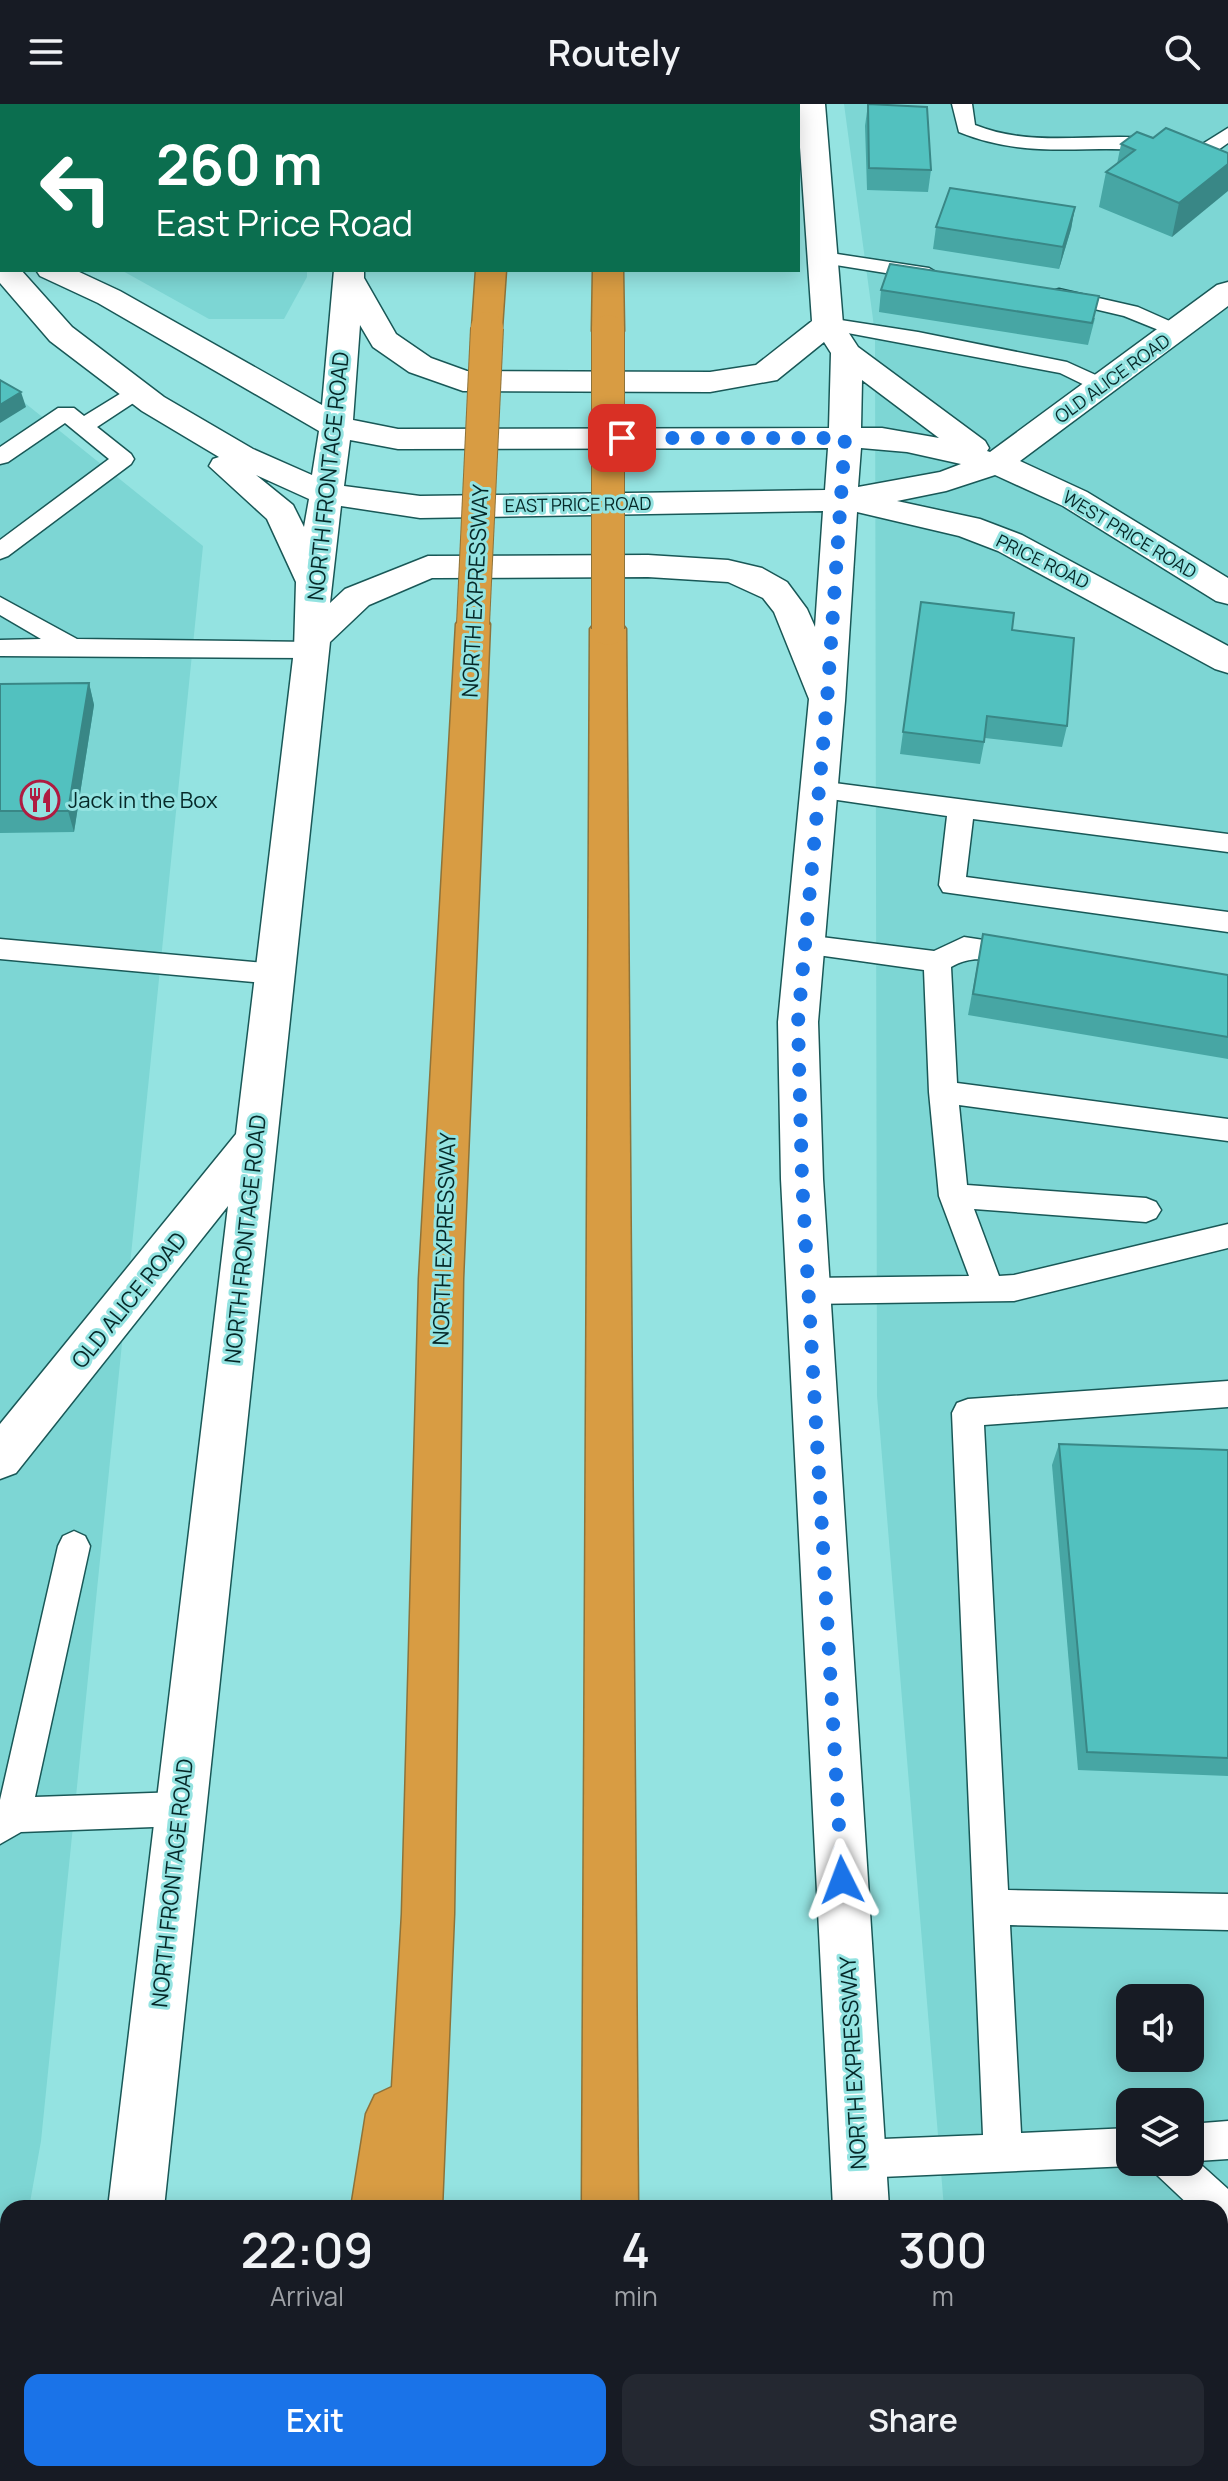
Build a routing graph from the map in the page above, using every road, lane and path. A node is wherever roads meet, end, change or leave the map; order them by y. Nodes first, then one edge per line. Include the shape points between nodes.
1 (811, 104) edge
2 (962, 104) edge
3 (1228, 134) edge
4 (1198, 156) junction
5 (1228, 171) edge
6 (824, 258) junction
7 (6, 272) edge
8 (55, 272) edge
9 (491, 272) edge
10 (608, 272) edge
11 (348, 274) edge
12 (938, 282) edge
13 (1228, 291) edge
14 (1047, 299) edge
15 (828, 324) junction
16 (1176, 331) junction
17 (1004, 332) edge
18 (1041, 338) edge
19 (1078, 344) edge
20 (847, 353) junction
21 (998, 354) junction
22 (1035, 361) junction
23 (1067, 368) junction
24 (1101, 386) junction
25 (145, 398) junction
26 (83, 427) junction
27 (336, 427) junction
28 (845, 438) junction
29 (0, 457) edge
30 (995, 464) junction
31 (327, 494) junction
32 (843, 500) junction
33 (0, 551) edge
34 (313, 582) junction
35 (1228, 593) edge
36 (0, 605) edge
37 (312, 645) junction
38 (72, 647) junction
39 (0, 648) edge
40 (1228, 661) edge
41 (827, 701) junction
42 (819, 790) junction
43 (961, 809) junction
44 (1228, 843) edge
45 (1228, 922) edge
46 (805, 945) junction
47 (0, 949) edge
48 (1042, 957) edge
49 (937, 962) junction
50 (275, 974) junction
51 (943, 1092) junction
52 (1228, 1130) edge
53 (256, 1140) junction
54 (954, 1196) junction
55 (1146, 1210) dead end
56 (1228, 1236) edge
57 (989, 1289) junction
58 (808, 1291) junction
59 (1228, 1394) edge
60 (0, 1459) edge
61 (74, 1546) dead end
62 (180, 1809) junction
63 (7, 1821) edge
64 (991, 1907) junction
65 (1228, 1912) edge
66 (428, 1914) junction
67 (610, 1994) junction
68 (1228, 2140) edge
69 (1204, 2142) edge
70 (1116, 2148) edge
71 (1003, 2153) junction
72 (858, 2159) junction
73 (1185, 2176) edge
74 (137, 2200) edge
75 (380, 2200) edge
76 (414, 2200) edge
77 (610, 2200) edge
78 (638, 2200) edge
79 (861, 2200) edge
80 (1212, 2200) edge

1 - 6 main road
2 - 4 lane via 966,128 986,138 1167,146
3 - 4 lane
4 - 5 lane
6 - 12 lane
6 - 15 main road
7 - 25 main road, EAST PRICE ROAD via 61,334
8 - 27 main road via 109,297
9 - 66 highway, NORTH EXPRESSWAY, bridge via 441,1279
10 - 67 highway, bridge
11 - 15 main road via 384,340 420,365 463,381 710,382 766,373
11 - 27 main road, NORTH FRONTAGE ROAD
13 - 16 main road, OLD ALICE ROAD
14 - 16 lane via 1131,311
15 - 20 main road
15 - 21 lane via 893,324 960,335
16 - 24 main road, OLD ALICE ROAD
17 - 21 lane
18 - 22 lane
19 - 23 lane
20 - 28 main road, NORTH EXPRESSWAY
20 - 30 main road
21 - 22 lane
22 - 23 lane
23 - 24 lane
24 - 30 main road, OLD ALICE ROAD
25 - 26 lane
25 - 31 main road, EAST PRICE ROAD via 241,456
25 - 34 main road via 281,513
26 - 29 lane via 66,413
26 - 33 lane via 123,459
27 - 28 main road via 398,439
27 - 31 main road, NORTH FRONTAGE ROAD
28 - 30 main road, WEST PRICE ROAD via 918,443
28 - 32 main road, NORTH EXPRESSWAY
30 - 32 main road, OLD ALICE ROAD via 946,481
30 - 35 main road, WEST PRICE ROAD via 1073,498
31 - 32 main road, EAST PRICE ROAD via 420,507
31 - 34 main road, NORTH FRONTAGE ROAD
32 - 40 main road, PRICE ROAD via 917,514 1010,543
32 - 41 main road, NORTH EXPRESSWAY
34 - 37 main road, NORTH FRONTAGE ROAD
36 - 38 lane
37 - 38 lane
37 - 41 main road via 357,597 428,567 728,571 775,590 790,609
37 - 50 main road, NORTH FRONTAGE ROAD
38 - 39 lane
41 - 42 main road, NORTH EXPRESSWAY
42 - 43 lane
42 - 46 main road, NORTH EXPRESSWAY
43 - 44 lane
43 - 45 lane via 952,885
46 - 49 lane
46 - 58 main road, NORTH EXPRESSWAY via 798,1022
47 - 50 lane
48 - 49 lane via 964,947
49 - 51 lane
50 - 53 main road, NORTH FRONTAGE ROAD
51 - 52 lane
51 - 54 lane
53 - 60 main road, OLD ALICE ROAD
53 - 62 main road, NORTH FRONTAGE ROAD
54 - 55 lane
54 - 57 lane
56 - 57 lane via 1014,1288
57 - 58 lane
58 - 72 main road, NORTH EXPRESSWAY
59 - 64 lane via 968,1413
61 - 63 lane
62 - 63 lane
62 - 74 main road, NORTH FRONTAGE ROAD
64 - 65 lane
64 - 71 lane
66 - 75 highway
66 - 76 highway, NORTH EXPRESSWAY
67 - 77 highway
67 - 78 highway
68 - 69 lane
70 - 71 lane
71 - 72 lane
72 - 79 main road, NORTH EXPRESSWAY
73 - 80 lane

